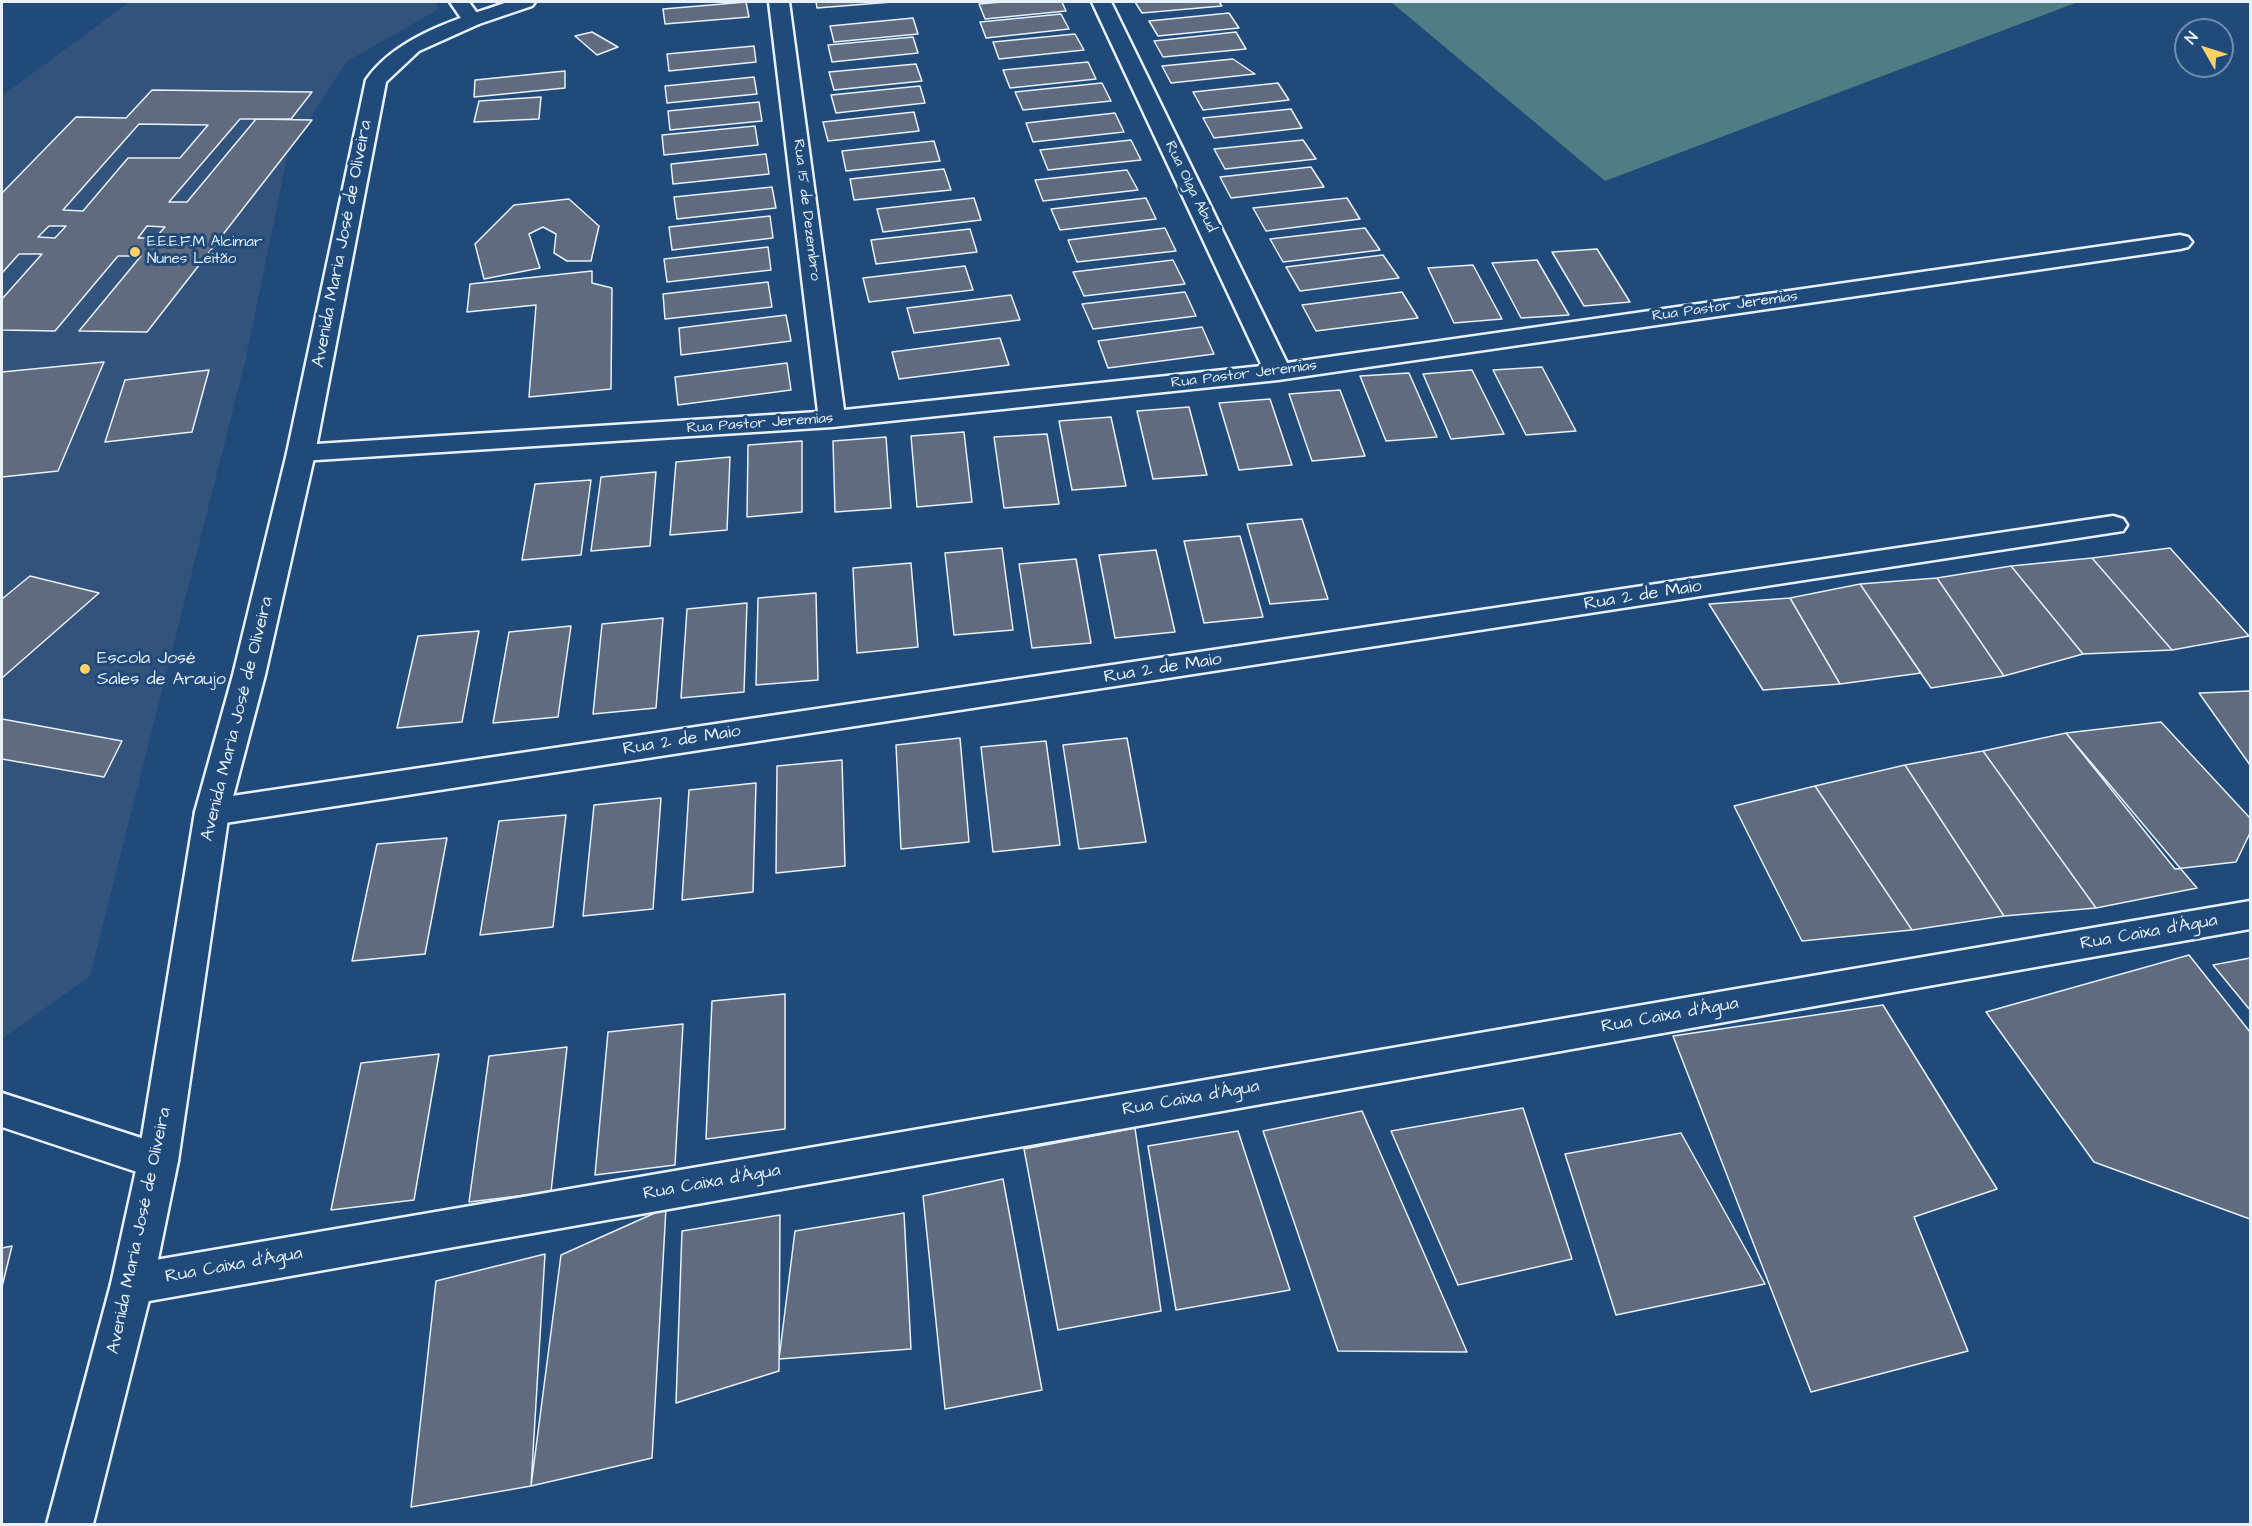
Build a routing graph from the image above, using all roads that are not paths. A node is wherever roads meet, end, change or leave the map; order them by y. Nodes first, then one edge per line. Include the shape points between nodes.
1 (525, 2) edge
2 (779, 2) edge
3 (1101, 2) edge
4 (466, 11) edge
5 (2180, 242) dead end
6 (1278, 372) junction
7 (832, 419) junction
8 (301, 453) junction
9 (2113, 525) dead end
10 (212, 812) junction
11 (2250, 915) edge
12 (2, 1110) edge
13 (158, 1161) junction
14 (132, 1284) junction
15 (70, 1524) edge

1 - 4 street, Avenida Maria José de Oliveira
2 - 7 street, Rua 15 de Dezembro
3 - 6 street, Rua Olga Abud
4 - 8 street, Avenida Maria José de Oliveira via 412,47 376,80
5 - 6 street, Rua Pastor Jeremias
6 - 7 street, Rua Pastor Jeremias
7 - 8 street, Rua Pastor Jeremias
8 - 10 street, Avenida Maria José de Oliveira
9 - 10 street, Rua 2 de Maio
10 - 13 street, Avenida Maria José de Oliveira
11 - 14 street, Rua Caixa d'Água
12 - 13 street
13 - 14 street, Avenida Maria José de Oliveira
14 - 15 street, Avenida Maria José de Oliveira

